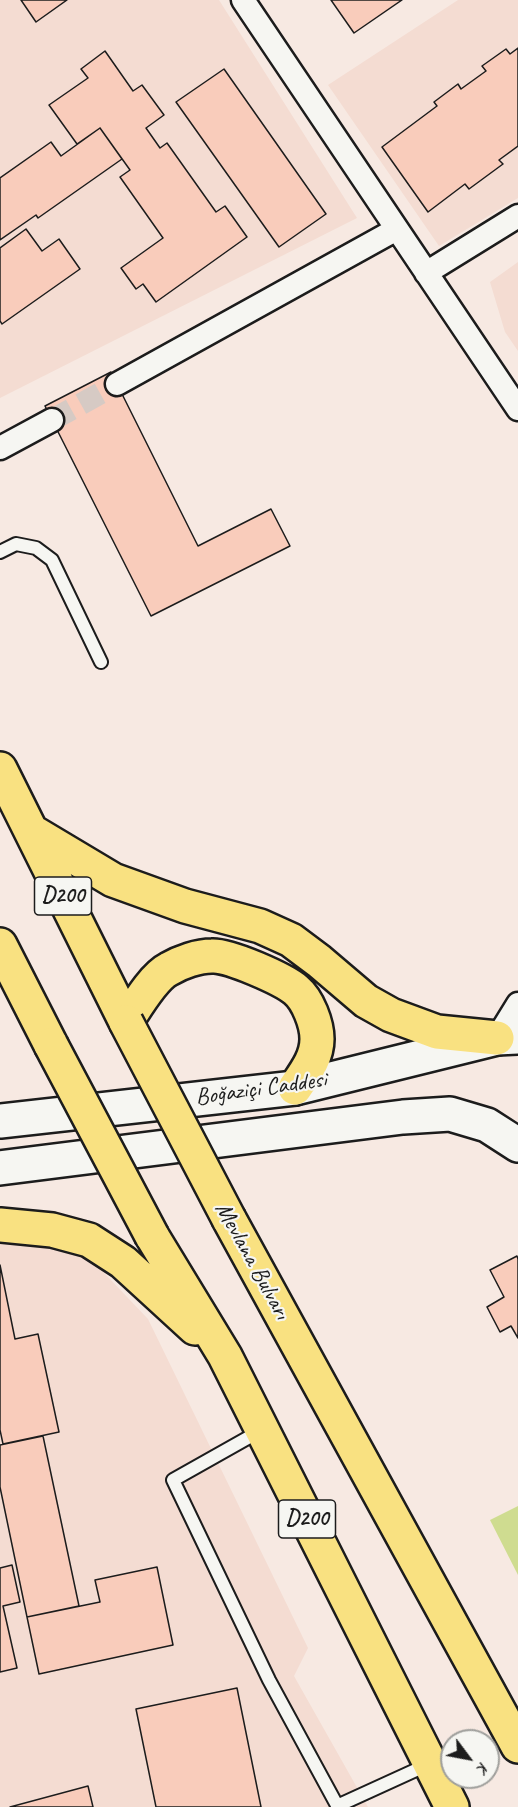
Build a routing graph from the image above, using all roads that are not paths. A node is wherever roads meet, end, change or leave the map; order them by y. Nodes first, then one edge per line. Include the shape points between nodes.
1 (243, 0) edge
2 (518, 216) edge
3 (397, 229) junction
4 (426, 273) junction
5 (117, 384) tunnel mouth
6 (518, 409) edge
7 (52, 420) tunnel mouth
8 (0, 448) edge
9 (0, 552) edge
10 (101, 662) dead end
11 (0, 769) edge
12 (31, 831) junction
13 (0, 945) edge
14 (11, 982) edge
15 (518, 1004) edge
16 (126, 1022) junction
17 (507, 1038) edge
18 (295, 1088) junction
19 (0, 1121) edge
20 (517, 1143) edge
21 (2, 1168) edge
22 (0, 1225) edge
23 (225, 1356) junction
24 (262, 1430) junction
25 (518, 1746) edge
26 (430, 1764) junction
27 (338, 1807) edge
28 (452, 1807) edge

1 - 3 street
2 - 4 street
3 - 4 street
3 - 5 street
4 - 6 street
7 - 8 street
9 - 10 lane via 16,544 36,548 52,560
11 - 12 highway, Mevlana Bulvarı / D200
12 - 16 highway, Mevlana Bulvarı / D200
12 - 17 highway via 113,880 185,906 260,926 291,940 366,1001 392,1015 437,1032
13 - 14 highway, D200
14 - 23 highway, D200, bridge via 51,1045 152,1236
15 - 17 street
16 - 18 highway via 166,970 214,956 248,965 297,990 313,1015 317,1040 312,1063
16 - 25 highway, Mevlana Bulvarı / D200, bridge via 229,1219
17 - 18 main road, Boğaziçi Caddesi
18 - 19 main road, Boğaziçi Caddesi
20 - 21 main road, Boğaziçi Caddesi via 487,1125 450,1114 403,1116
22 - 23 highway via 52,1230 89,1240 123,1262
23 - 24 highway, D200
24 - 26 highway, D200
24 - 27 lane via 173,1480 269,1680
26 - 27 lane
26 - 28 highway, D200

